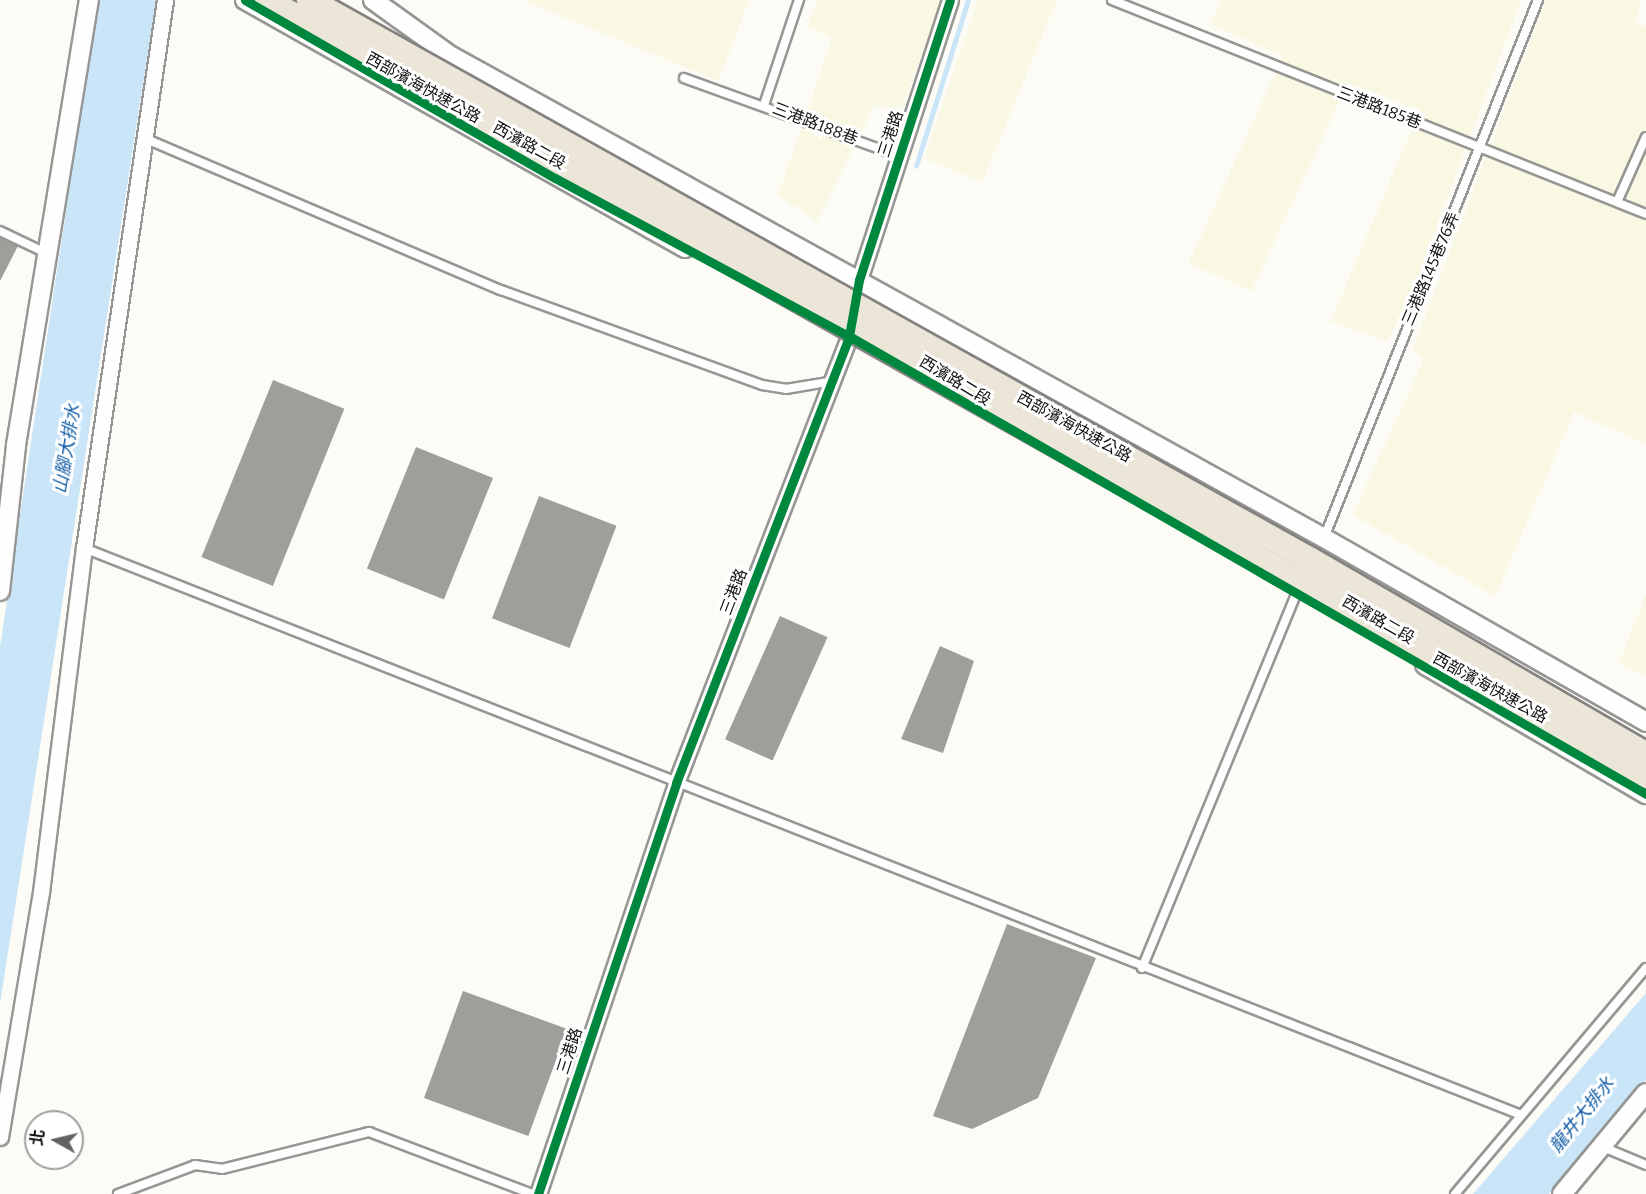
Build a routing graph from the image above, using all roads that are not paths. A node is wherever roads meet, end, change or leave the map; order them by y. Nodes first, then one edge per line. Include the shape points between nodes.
1 (89, 0) edge
2 (165, 0) edge
3 (245, 0) edge
4 (267, 0) edge
5 (309, 0) edge
6 (373, 0) edge
7 (799, 0) edge
8 (950, 0) edge
9 (1112, 0) edge
10 (1538, 0) edge
11 (684, 78) dead end
12 (764, 105) junction
13 (1646, 137) edge
14 (144, 138) junction
15 (1482, 148) junction
16 (900, 156) junction
17 (1617, 202) junction
18 (1646, 214) edge
19 (0, 231) edge
20 (46, 253) junction
21 (860, 280) junction
22 (849, 336) junction
23 (828, 382) junction
24 (1324, 538) junction
25 (84, 548) junction
26 (0, 591) edge
27 (1297, 592) junction
28 (1646, 723) edge
29 (1646, 754) edge
30 (1646, 776) edge
31 (676, 783) junction
32 (1646, 794) edge
33 (1142, 968) junction
34 (1646, 968) edge
35 (1646, 1093) edge
36 (1519, 1114) junction
37 (0, 1137) edge
38 (1602, 1146) junction
39 (1646, 1165) edge
40 (118, 1194) edge
41 (532, 1194) edge
42 (538, 1194) edge
43 (1455, 1194) edge
44 (1562, 1194) edge

1 - 20 street
2 - 14 street
3 - 22 street, 西濱路二段 via 555,178
4 - 30 highway, 西部濱海快速公路, bridge
5 - 29 highway, 西部濱海快速公路, bridge via 1309,559
6 - 21 street via 451,56
7 - 12 lane, 三港路188巷
8 - 16 street, 三港路
9 - 15 lane, 三港路185巷
10 - 15 lane, 三港路145巷76弄
11 - 12 lane, 三港路188巷
12 - 16 lane, 三港路188巷
13 - 17 lane
14 - 23 lane via 501,290 762,385 786,389
14 - 25 street
15 - 17 lane, 三港路185巷
15 - 24 lane, 三港路145巷76弄
16 - 21 street, 三港路
17 - 18 lane, 三港路185巷
19 - 20 lane
20 - 26 street
21 - 22 street, 三港路
21 - 24 street
22 - 23 street, 三港路
22 - 27 street, 西濱路二段
23 - 31 street, 三港路
24 - 27 street
24 - 28 street
25 - 31 lane
25 - 37 street via 41,892
27 - 32 street, 西濱路二段
27 - 33 lane
31 - 33 lane
31 - 42 street, 三港路
33 - 36 lane
34 - 36 lane
35 - 38 street
36 - 43 lane
38 - 39 lane
38 - 44 street
40 - 41 lane via 195,1165 222,1169 369,1132

